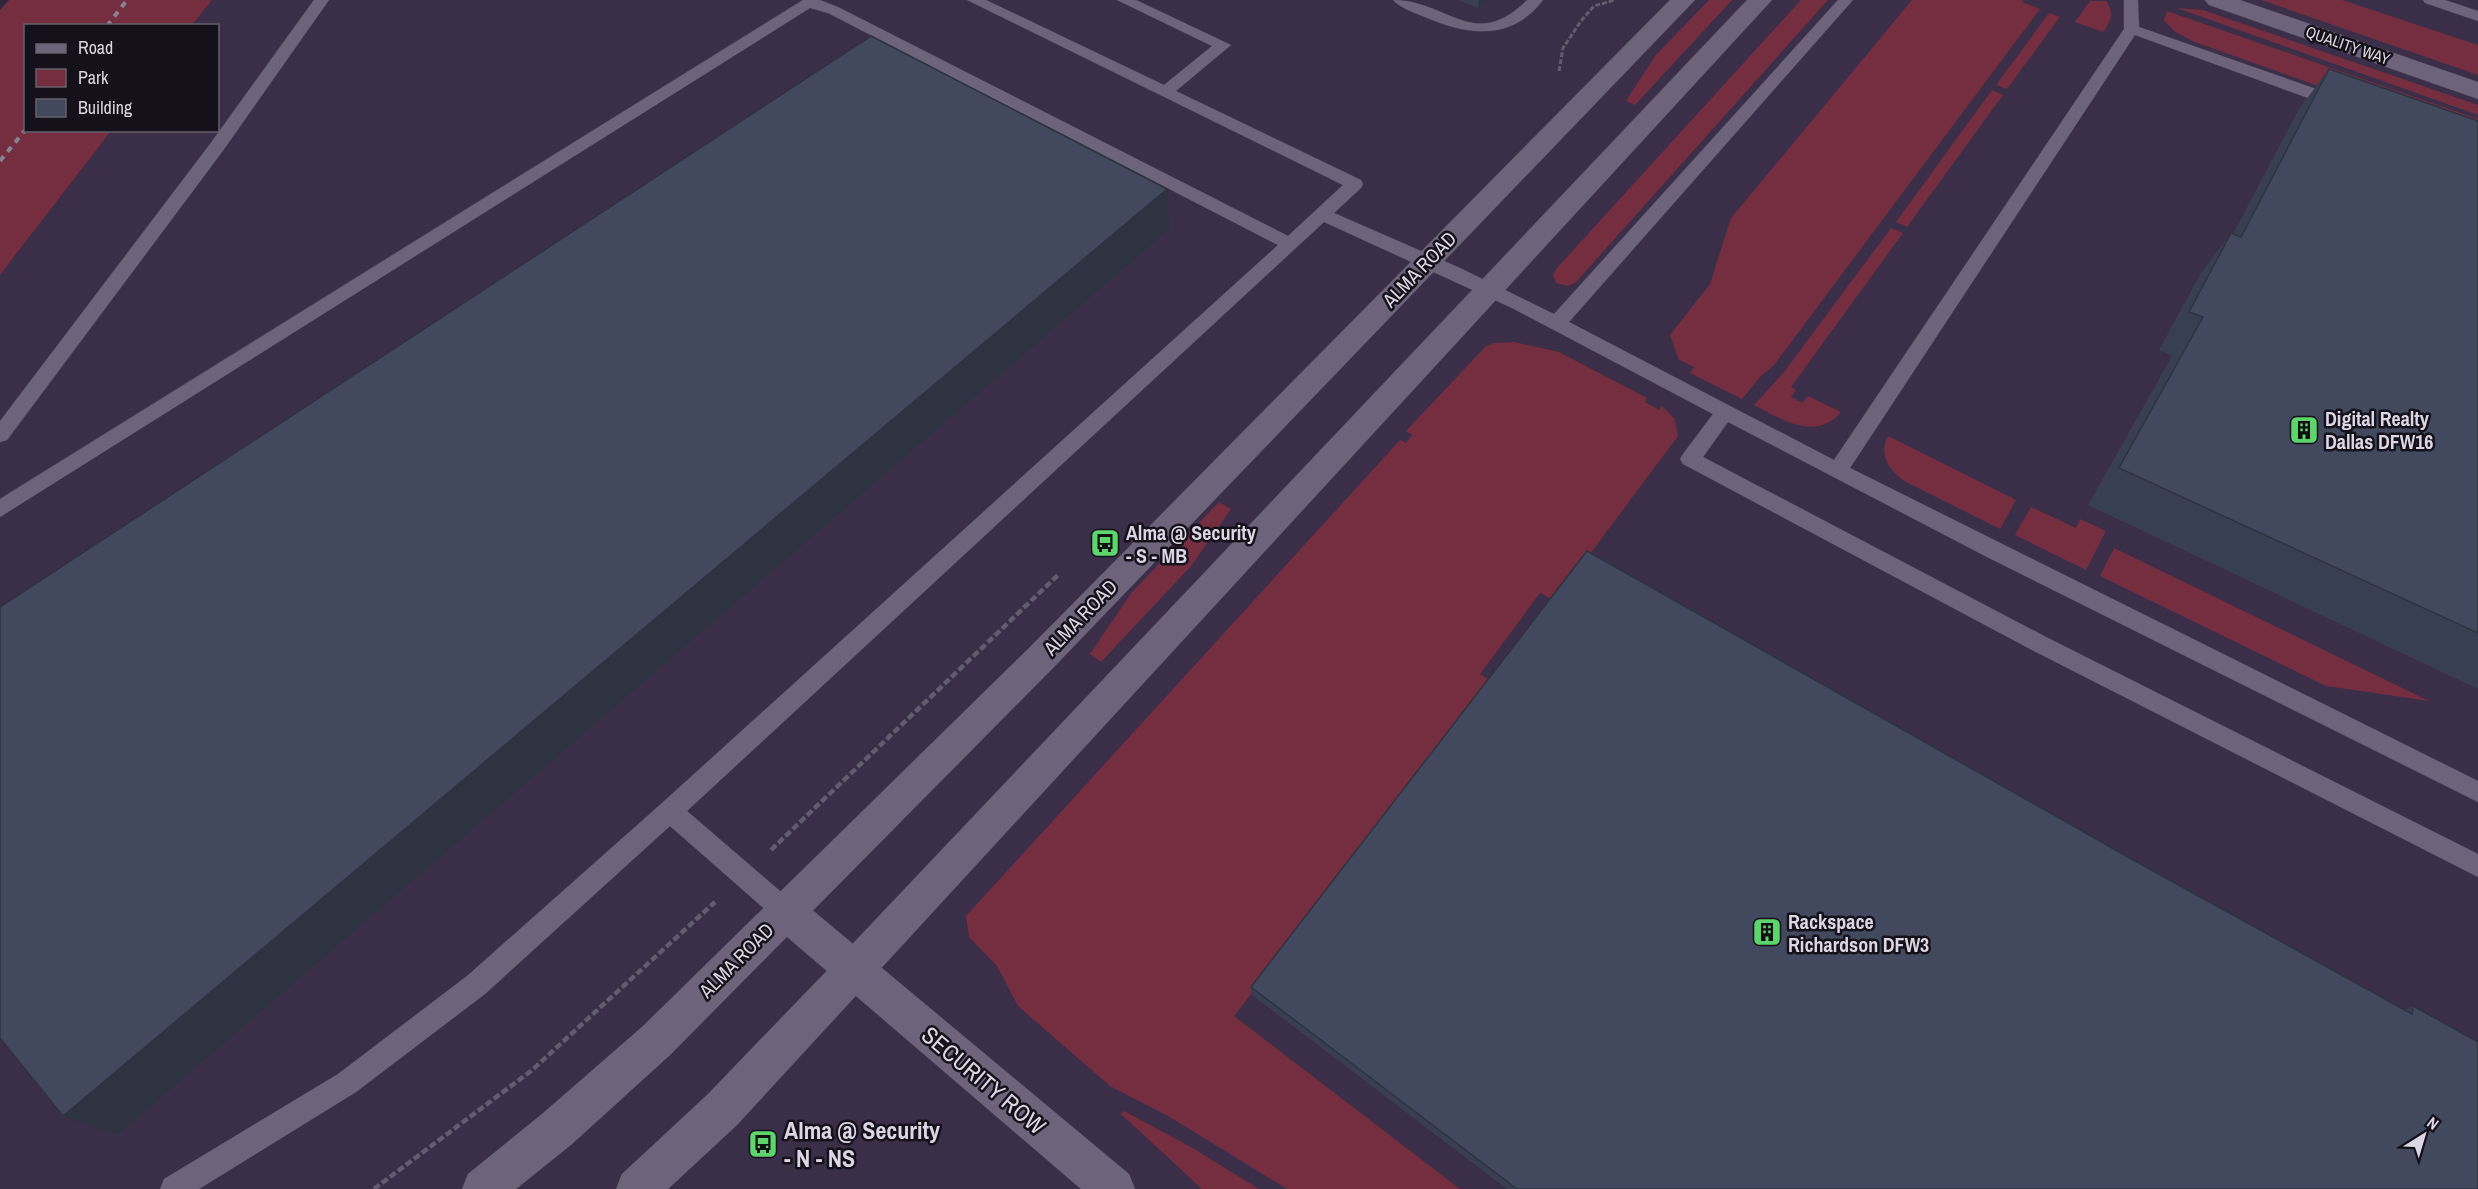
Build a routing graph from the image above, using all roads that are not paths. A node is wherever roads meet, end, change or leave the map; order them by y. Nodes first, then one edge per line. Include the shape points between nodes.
1 (322, 0) edge
2 (974, 0) edge
3 (1124, 0) edge
4 (1401, 0) edge
5 (1536, 0) edge
6 (1683, 0) edge
7 (1760, 0) edge
8 (1846, 0) edge
9 (2131, 0) edge
10 (2217, 0) edge
11 (2430, 0) edge
12 (811, 2) edge
13 (2478, 16) edge
14 (2132, 28) junction
15 (2478, 91) edge
16 (1165, 92) junction
17 (2355, 109) edge
18 (1324, 214) junction
19 (1288, 243) junction
20 (1429, 259) junction
21 (1490, 288) junction
22 (1556, 324) junction
23 (1725, 412) junction
24 (0, 435) edge
25 (1837, 471) junction
26 (0, 509) edge
27 (2478, 792) edge
28 (670, 811) junction
29 (2478, 866) edge
30 (785, 911) junction
31 (855, 970) junction
32 (174, 1189) edge
33 (483, 1189) edge
34 (638, 1189) edge
35 (1114, 1189) edge

1 - 24 lane
2 - 16 lane
3 - 16 lane via 1223,45
4 - 5 lane via 1461,26 1478,28 1515,19
6 - 20 street, ALMA ROAD
7 - 21 street
8 - 22 lane
9 - 14 lane
10 - 15 street, QUALITY WAY
11 - 13 lane
12 - 19 lane
12 - 26 lane
14 - 17 lane
14 - 25 lane
16 - 18 lane via 1355,184
18 - 19 lane
18 - 20 lane
19 - 28 lane
20 - 21 lane
20 - 30 street, ALMA ROAD via 1041,658
21 - 22 lane
21 - 31 street
22 - 23 lane
23 - 25 lane
23 - 29 lane via 1690,459 2040,644
25 - 27 lane
28 - 30 lane
28 - 32 lane via 476,985 347,1083
30 - 31 street, SECURITY ROW
30 - 33 street, ALMA ROAD via 656,1041
31 - 34 street via 722,1110
31 - 35 street, SECURITY ROW

